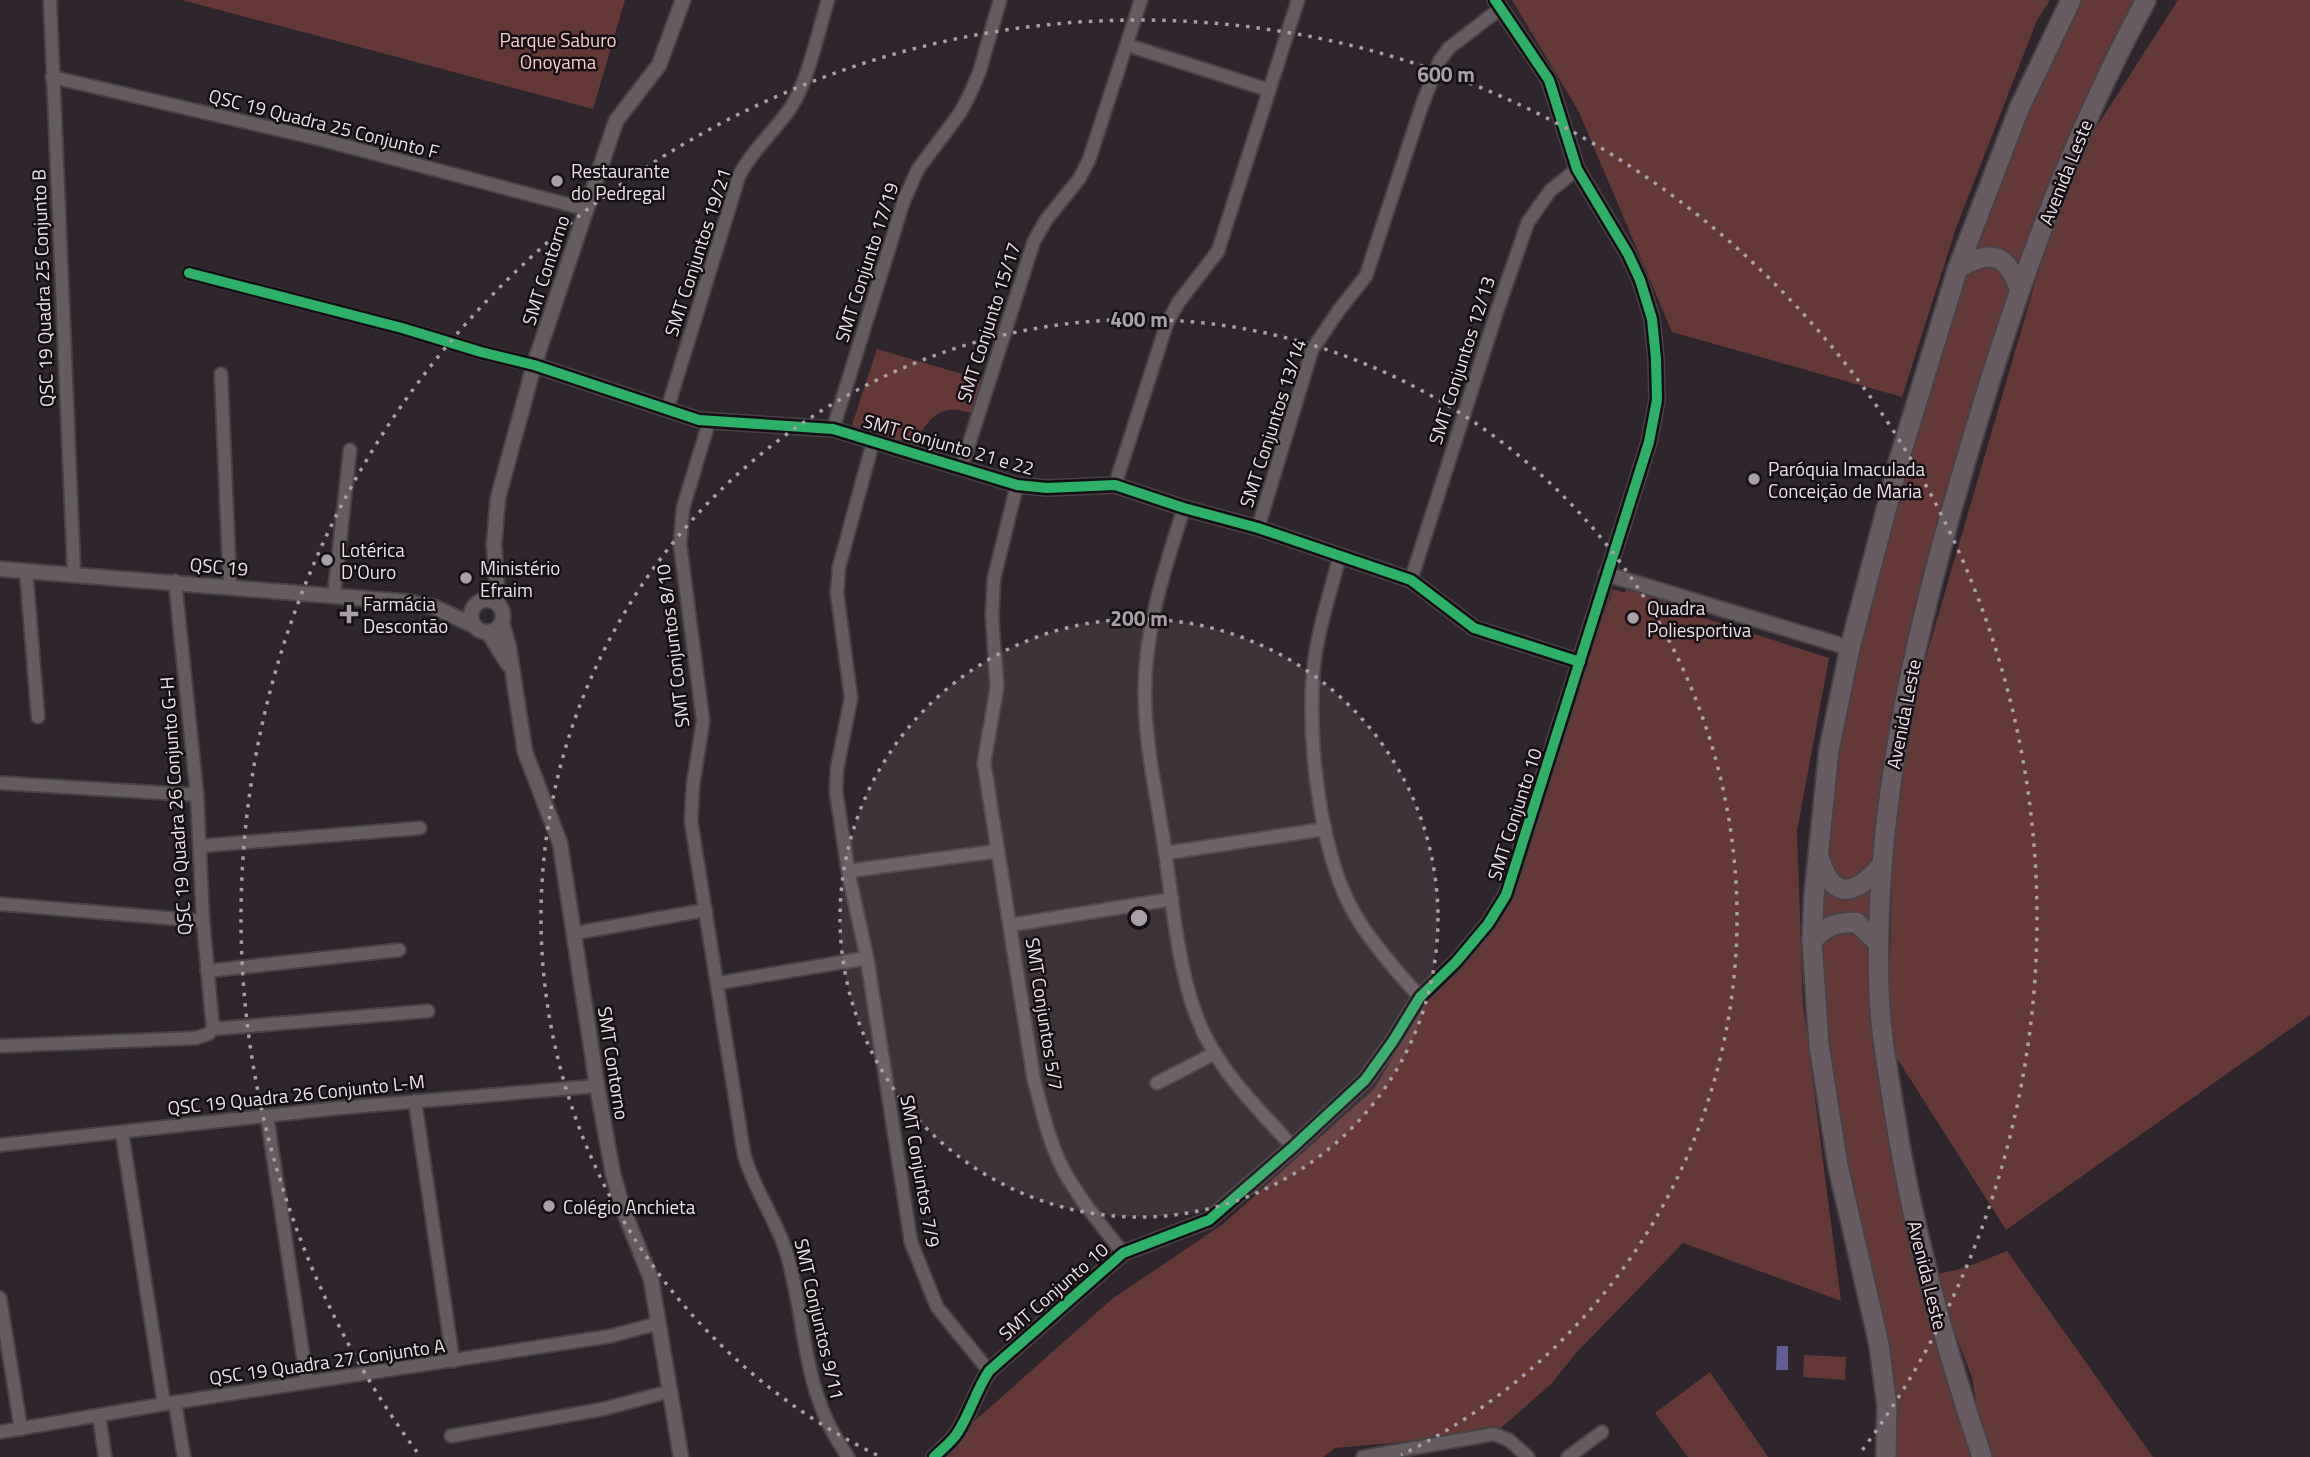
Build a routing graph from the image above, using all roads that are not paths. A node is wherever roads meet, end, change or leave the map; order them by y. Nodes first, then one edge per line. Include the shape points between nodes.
1 (50, 0) edge
2 (682, 0) edge
3 (828, 0) edge
4 (1141, 0) edge
5 (1298, 0) edge
6 (2071, 0) edge
7 (2146, 0) edge
8 (995, 1) edge
9 (1498, 4) edge
10 (1127, 45) junction
11 (52, 77) junction
12 (1269, 90) junction
13 (1577, 169) junction
14 (585, 209) junction
15 (1958, 268) junction
16 (190, 273) dead end
17 (2019, 288) junction
18 (534, 365) junction
19 (221, 374) dead end
20 (667, 410) junction
21 (709, 422) junction
22 (833, 429) junction
23 (873, 442) junction
24 (350, 450) dead end
25 (961, 469) junction
26 (1017, 485) junction
27 (1115, 485) junction
28 (1184, 508) junction
29 (1258, 528) junction
30 (1340, 555) junction
31 (0, 569) edge
32 (26, 570) junction
33 (74, 573) junction
34 (1606, 574) junction
35 (1411, 580) junction
36 (174, 581) junction
37 (230, 586) junction
38 (334, 595) junction
39 (486, 603) junction
40 (433, 607) junction
41 (502, 623) junction
42 (475, 626) junction
43 (488, 632) junction
44 (1850, 649) junction
45 (1580, 662) junction
46 (512, 676) junction
47 (38, 717) dead end
48 (0, 783) edge
49 (197, 795) junction
50 (420, 828) dead end
51 (1325, 830) junction
52 (201, 846) junction
53 (998, 851) junction
54 (1166, 853) junction
55 (1817, 853) junction
56 (1881, 866) junction
57 (848, 871) junction
58 (1172, 899) junction
59 (0, 904) edge
60 (706, 910) junction
61 (203, 921) junction
62 (1011, 925) junction
63 (575, 933) junction
64 (1812, 941) junction
65 (1878, 943) junction
66 (399, 950) dead end
67 (867, 958) junction
68 (207, 971) junction
69 (718, 983) junction
70 (1420, 997) junction
71 (428, 1011) dead end
72 (213, 1029) junction
73 (0, 1046) edge
74 (1215, 1053) junction
75 (1157, 1083) dead end
76 (597, 1086) junction
77 (415, 1101) junction
78 (267, 1116) junction
79 (122, 1133) junction
80 (0, 1145) edge
81 (1293, 1147) junction
82 (1123, 1253) junction
83 (0, 1298) edge
84 (659, 1323) junction
85 (453, 1362) junction
86 (989, 1371) junction
87 (307, 1382) junction
88 (671, 1391) junction
89 (170, 1403) junction
90 (99, 1415) junction
91 (21, 1429) junction
92 (0, 1432) edge
93 (1602, 1432) dead end
94 (451, 1436) dead end
95 (105, 1457) edge
96 (184, 1457) edge
97 (681, 1457) edge
98 (848, 1457) edge
99 (934, 1457) edge
100 (1363, 1457) edge
101 (1528, 1457) edge
102 (1568, 1457) edge
103 (1886, 1457) edge
104 (1982, 1457) edge

1 - 11 street, QSC 19 Quadra 25 Conjunto B
2 - 14 street, SMT Contorno via 662,59 615,121
3 - 20 street, SMT Conjuntos 19/21 via 797,96 739,176
4 - 10 street, SMT Conjunto 15/17
5 - 12 street
6 - 15 main road via 2019,109
7 - 17 main road, Avenida Leste via 2080,132
8 - 22 street, SMT Conjunto 17/19 via 970,94 918,169 904,200
9 - 13 street via 1549,80
9 - 29 street, SMT Conjuntos 13/14 via 1440,60 1366,276 1312,350
10 - 12 street
10 - 25 street, SMT Conjunto 15/17 via 1089,160 1046,220 1031,250
11 - 14 street, QSC 19 Quadra 25 Conjunto F via 319,139
11 - 33 street, QSC 19 Quadra 25 Conjunto B
12 - 27 street via 1218,251 1167,323
13 - 34 street, SMT Conjunto 10 via 1640,280 1652,319 1656,359 1657,400 1649,442
13 - 35 street, SMT Conjuntos 12/13 via 1550,191 1528,222
14 - 18 street, SMT Contorno
15 - 17 main road via 1993,256 2013,271
15 - 44 main road via 1900,457
16 - 18 street
17 - 56 main road, Avenida Leste via 1949,517 1919,639 1895,746
18 - 20 street, SMT Conjunto 21 e 22
18 - 39 street, SMT Contorno via 498,498 495,570
19 - 37 street
20 - 21 street, SMT Conjunto 21 e 22
21 - 22 street, SMT Conjunto 21 e 22
21 - 60 street, SMT Conjuntos 8/10 via 683,508 680,544 703,721 691,814
22 - 23 street, SMT Conjunto 21 e 22
23 - 25 street, SMT Conjunto 21 e 22
23 - 57 street, SMT Conjuntos 7/9 via 839,567 837,593 851,698 836,791
24 - 38 street
25 - 26 street, SMT Conjunto 21 e 22
26 - 27 street, SMT Conjunto 21 e 22
26 - 53 street, SMT Conjuntos 5/7 via 994,578 997,687 984,763
27 - 28 street, SMT Conjunto 21 e 22
28 - 29 street, SMT Conjunto 21 e 22
28 - 54 street via 1157,596 1144,698
29 - 30 street, SMT Conjunto 21 e 22
30 - 35 street, SMT Conjunto 21 e 22
30 - 51 street via 1313,673 1315,758
31 - 32 street, QSC 19
32 - 33 street, QSC 19
32 - 47 street
33 - 36 street, QSC 19
34 - 44 street
34 - 45 street, SMT Conjunto 10
35 - 45 street, SMT Conjunto 21 e 22 via 1474,628
36 - 37 street, QSC 19
36 - 49 street, QSC 19 Quadra 26 Conjunto G-H
37 - 38 street, QSC 19
38 - 40 street, QSC 19
39 - 40 street, QSC 19
39 - 41 street via 503,614
39 - 42 street via 471,616
40 - 42 street, QSC 19
41 - 43 street
41 - 46 street, SMT Contorno
42 - 43 street
43 - 46 street, SMT Contorno
44 - 55 main road via 1829,750
45 - 70 street, SMT Conjunto 10 via 1506,895 1488,924
46 - 63 street, SMT Contorno via 525,752 560,843
48 - 49 street
49 - 52 street, QSC 19 Quadra 26 Conjunto G-H
50 - 52 street
51 - 54 street
51 - 70 street via 1341,886 1357,918
52 - 61 street, QSC 19 Quadra 26 Conjunto G-H
53 - 57 street
53 - 62 street, SMT Conjuntos 5/7
54 - 58 street
55 - 56 main road via 1829,881 1845,889 1866,883
55 - 64 main road
56 - 65 main road, Avenida Leste
57 - 67 street, SMT Conjuntos 7/9
58 - 62 street
58 - 74 street via 1187,984
59 - 61 street
60 - 63 street
60 - 69 street, SMT Conjuntos 8/10
61 - 68 street, QSC 19 Quadra 26 Conjunto G-H
62 - 82 street, SMT Conjuntos 5/7 via 1034,1080 1048,1130 1062,1168
63 - 76 street, SMT Contorno
64 - 65 main road via 1837,923 1856,922
64 - 103 main road via 1827,1108 1880,1357 1887,1406
65 - 104 main road, Avenida Leste via 1884,1049 1917,1238
66 - 68 street
67 - 69 street
67 - 86 street, SMT Conjuntos 7/9 via 911,1242 937,1307
68 - 72 street, QSC 19 Quadra 26 Conjunto G-H
69 - 98 street, SMT Conjuntos 9/11 via 750,1177 788,1257 807,1364 822,1413
70 - 81 street, SMT Conjunto 10 via 1365,1080
71 - 72 street
72 - 73 street via 196,1038
74 - 75 street
74 - 81 street
76 - 77 street, QSC 19 Quadra 26 Conjunto L-M
76 - 84 street, SMT Contorno via 617,1189 647,1266
77 - 78 street, QSC 19 Quadra 26 Conjunto L-M
77 - 85 street
78 - 79 street, QSC 19 Quadra 26 Conjunto L-M
78 - 87 street
79 - 80 street, QSC 19 Quadra 26 Conjunto L-M
79 - 89 street
81 - 82 street, SMT Conjunto 10 via 1209,1220
82 - 86 street, SMT Conjunto 10
83 - 91 street
84 - 85 street, QSC 19 Quadra 27 Conjunto A via 611,1336
84 - 88 street, SMT Contorno
85 - 87 street, QSC 19 Quadra 27 Conjunto A
86 - 99 street, SMT Conjunto 10 via 956,1435
87 - 89 street, QSC 19 Quadra 27 Conjunto A
88 - 94 street via 603,1409
88 - 97 street, SMT Contorno
89 - 90 street, QSC 19 Quadra 27 Conjunto A
89 - 96 street
90 - 91 street, QSC 19 Quadra 27 Conjunto A
90 - 95 street
91 - 92 street, QSC 19 Quadra 27 Conjunto A
93 - 102 street
100 - 101 street via 1494,1434

